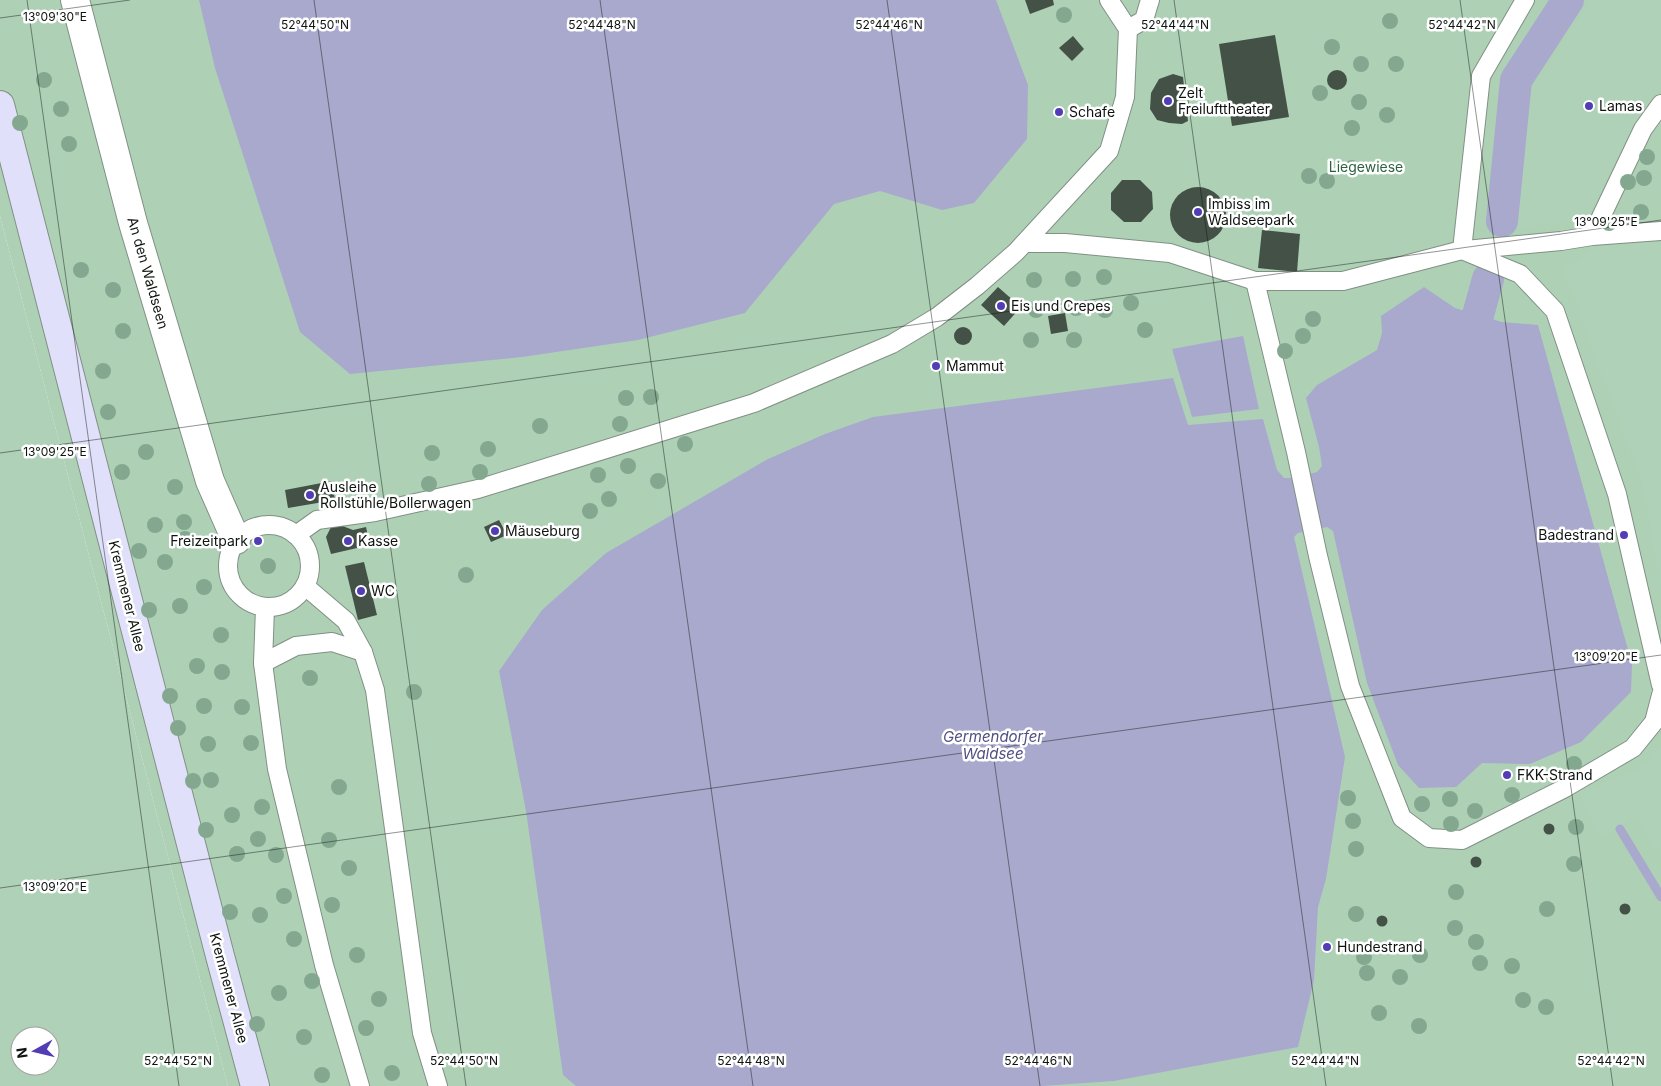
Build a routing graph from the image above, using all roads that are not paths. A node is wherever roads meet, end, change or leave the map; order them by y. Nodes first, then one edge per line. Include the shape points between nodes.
1 (75, 0) edge
2 (1109, 0) edge
3 (1150, 0) edge
4 (1525, 0) edge
5 (1128, 29) junction
6 (1661, 104) edge
7 (0, 105) edge
8 (1661, 231) edge
9 (1592, 236) junction
10 (1025, 243) junction
11 (1462, 250) junction
12 (1255, 280) junction
13 (296, 535) junction
14 (236, 540) junction
15 (305, 586) junction
16 (265, 608) junction
17 (364, 652) junction
18 (263, 663) junction
19 (1661, 685) edge
20 (1661, 695) edge
21 (256, 1086) edge
22 (360, 1086) edge
23 (438, 1086) edge

1 - 14 street, An den Waldseen via 133,223 210,481
2 - 5 lane
3 - 5 lane via 1144,20
4 - 11 lane via 1481,76
5 - 10 lane via 1125,97 1109,151
6 - 9 lane via 1643,129
7 - 21 main road, Kremmener Allee
8 - 9 lane
9 - 11 lane
10 - 12 lane via 1065,243 1170,253
10 - 13 lane via 945,311 892,344 754,403 478,489 375,512 317,520
11 - 12 lane via 1343,281
11 - 19 lane via 1520,274 1555,311 1616,494
12 - 20 lane via 1318,556 1354,694 1402,818 1429,838 1462,840 1565,788 1633,748 1654,722
13 - 14 lane via 281,527 265,525 249,530
13 - 15 lane via 305,546 309,559 310,573
14 - 16 lane via 229,556 228,574 235,590 248,602
15 - 16 lane via 295,598 281,606
15 - 17 lane via 346,621
16 - 18 lane
17 - 18 lane via 332,642 296,646
17 - 23 lane via 374,690 422,1033
18 - 22 lane via 277,769 324,965

